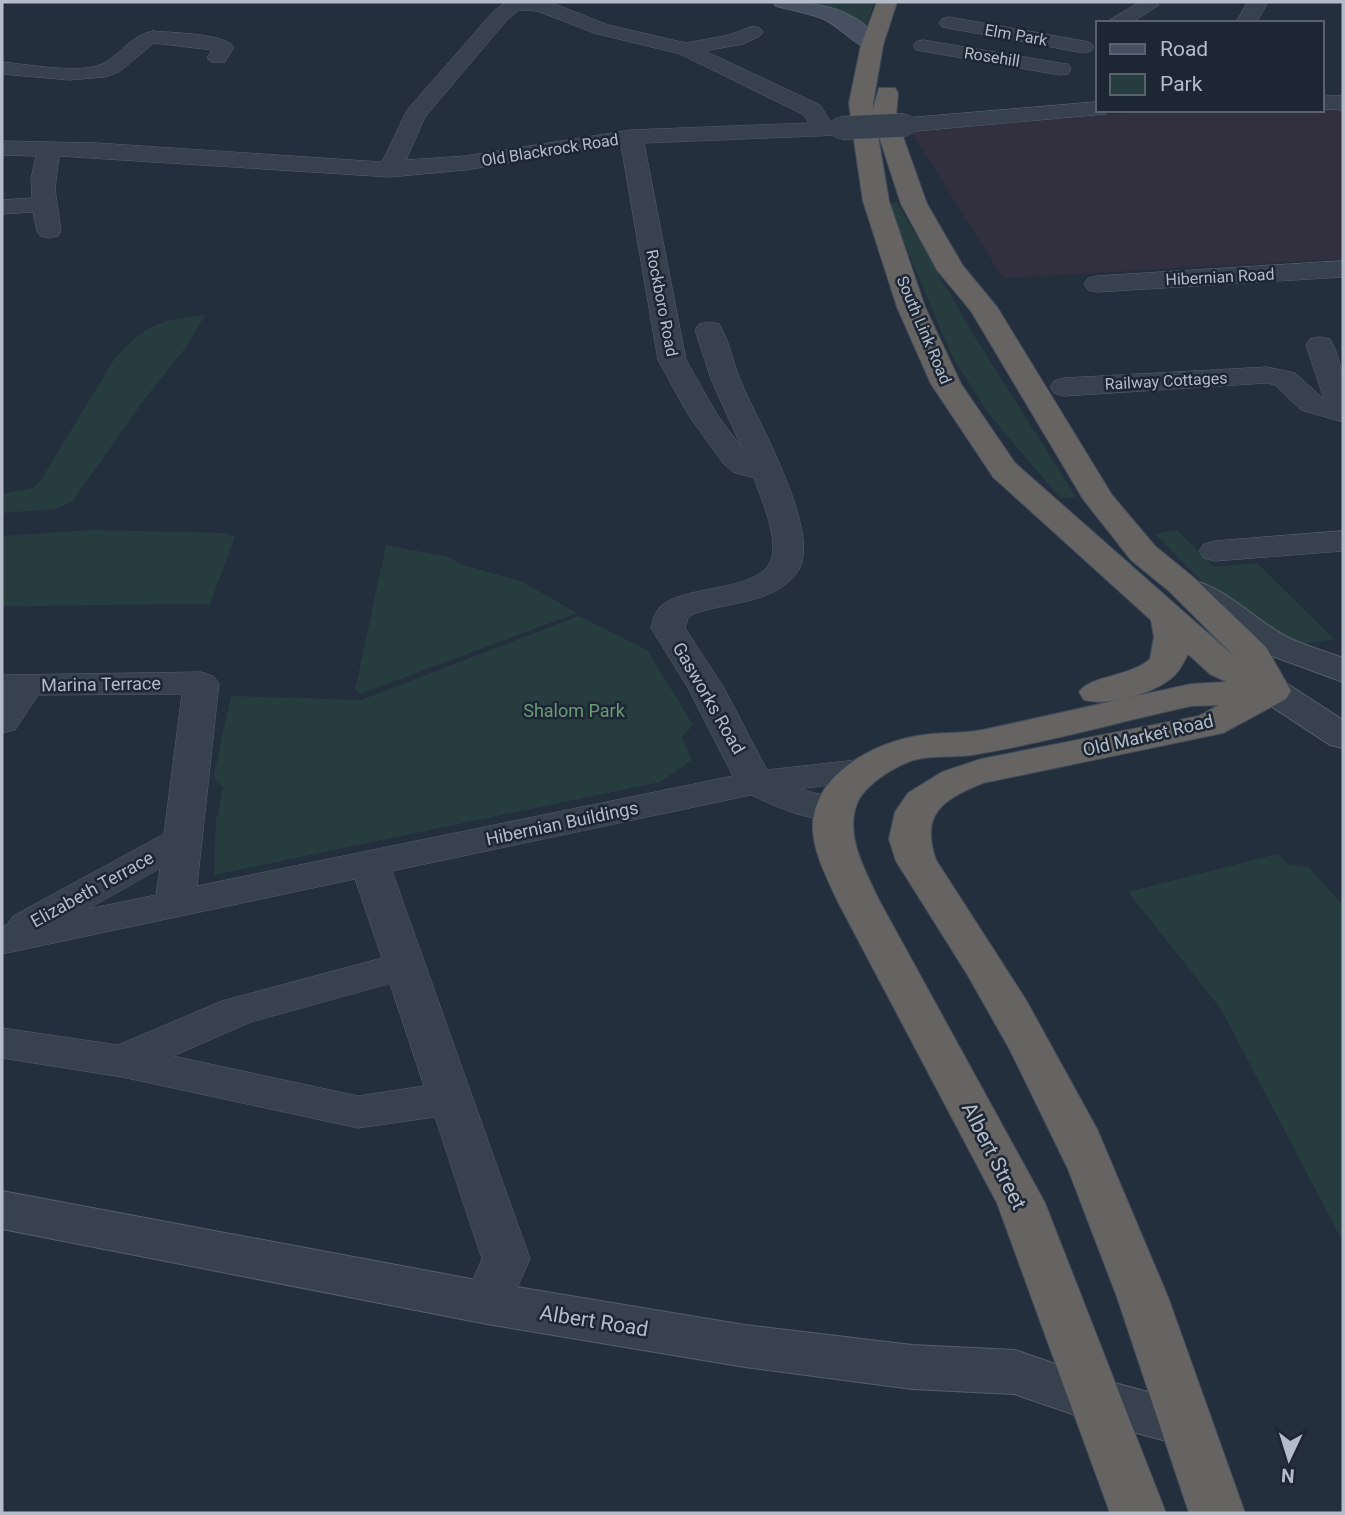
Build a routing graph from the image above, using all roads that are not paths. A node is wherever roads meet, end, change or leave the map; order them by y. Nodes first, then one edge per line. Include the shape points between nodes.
1 (783, 2) edge
2 (887, 2) edge
3 (1258, 2) edge
4 (1149, 5) dead end
5 (1120, 21) edge
6 (1247, 21) edge
7 (949, 23) dead end
8 (753, 32) dead end
9 (1091, 42) edge
10 (923, 46) dead end
11 (687, 50) junction
12 (882, 56) junction
13 (218, 58) dead end
14 (2, 68) edge
15 (1060, 69) junction
16 (1037, 97) junction
17 (1324, 102) edge
18 (1343, 103) edge
19 (1096, 109) edge
20 (833, 128) junction
21 (631, 137) junction
22 (2, 148) edge
23 (51, 148) junction
24 (390, 170) junction
25 (45, 204) junction
26 (2, 207) edge
27 (49, 231) dead end
28 (1343, 269) edge
29 (1097, 284) dead end
30 (709, 330) dead end
31 (1320, 345) dead end
32 (1267, 375) joint
33 (1064, 387) dead end
34 (1343, 413) edge
35 (768, 472) junction
36 (1343, 541) edge
37 (1215, 551) dead end
38 (1181, 584) junction
39 (1168, 618) junction
40 (1343, 671) edge
41 (201, 683) joint
42 (14, 685) edge
43 (1273, 691) junction
44 (2, 722) edge
45 (1343, 737) edge
46 (923, 746) junction
47 (865, 770) junction
48 (755, 782) junction
49 (835, 810) junction
50 (182, 840) junction
51 (370, 864) junction
52 (174, 906) junction
53 (2, 939) edge
54 (405, 966) junction
55 (2, 1043) edge
56 (122, 1062) junction
57 (451, 1098) junction
58 (2, 1210) edge
59 (486, 1303) junction
60 (1096, 1400) junction
61 (1185, 1423) junction
62 (1138, 1513) edge
63 (1217, 1513) edge

1 - 12 main road via 831,14 859,30
2 - 12 highway, South Link Road
3 - 6 street
4 - 5 street
7 - 9 street, Elm Park
8 - 11 street via 736,42 707,43
9 - 15 street
10 - 15 street, Rosehill
11 - 20 street via 812,110
11 - 24 street via 601,29 546,6 509,8 424,102
12 - 38 highway via 884,117 914,204 951,270 983,307 1099,499 1143,553
12 - 39 highway, South Link Road via 861,103 876,201 911,307 946,384 1004,470
13 - 14 street via 223,47 217,44 153,37 143,39 105,71
15 - 16 street
16 - 19 street, Old Blackrock Road
16 - 20 street, Old Blackrock Road, bridge via 905,125
17 - 18 street
20 - 21 street, Old Blackrock Road
21 - 24 street, Old Blackrock Road
21 - 35 street, Rockboro Road via 672,360 726,447 742,465
22 - 23 street, Old Blackrock Road
23 - 24 street, Old Blackrock Road
23 - 25 street via 44,164
25 - 26 street
25 - 27 street
28 - 29 street, Hibernian Road
30 - 35 street, Gasworks Road via 727,384
31 - 34 street
32 - 33 street, Railway Cottages
32 - 34 street via 1285,379 1311,404
35 - 48 street, Gasworks Road via 787,537 785,567 757,586 681,607 671,614 668,628 706,688
36 - 37 street
38 - 40 street via 1273,644
38 - 43 highway via 1253,655
39 - 43 highway, South Link Road via 1223,666
39 - 46 highway, Old Market Road via 1174,648 1153,675 951,728
40 - 43 street
41 - 42 street, Marina Terrace
41 - 50 street, Elizabeth Terrace
42 - 44 street
43 - 45 street
43 - 46 highway, Old Market Road via 1191,695 970,744
43 - 61 highway, Old Market Road via 1210,724 959,778 926,798 909,839 916,861 995,986 1063,1107 1127,1256
46 - 47 highway, Old Market Road via 894,754
47 - 48 street, Hibernian Buildings
47 - 49 highway, Old Market Road via 842,793
48 - 49 street via 793,800
48 - 51 street, Hibernian Buildings
49 - 60 highway, Albert Street via 833,831 839,857 1020,1203
50 - 52 street, Elizabeth Terrace
50 - 53 street, Elizabeth Terrace
51 - 52 street, Hibernian Buildings
51 - 54 street
52 - 53 street, Hibernian Buildings
54 - 56 street via 237,1011
54 - 57 street
55 - 56 street
56 - 57 street via 358,1112
57 - 59 street via 506,1259
58 - 59 street, Albert Road
59 - 60 street, Albert Road via 745,1346 886,1364 1015,1372
60 - 61 street, Albert Road
60 - 62 highway, Albert Street
61 - 63 highway

